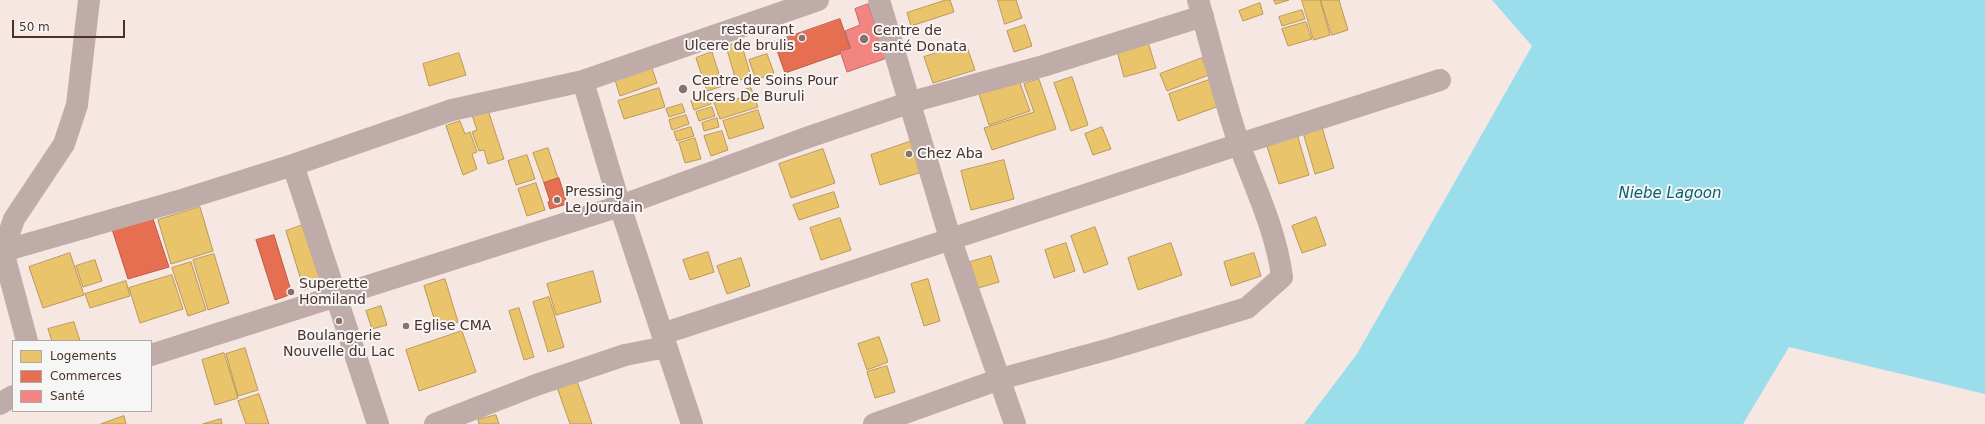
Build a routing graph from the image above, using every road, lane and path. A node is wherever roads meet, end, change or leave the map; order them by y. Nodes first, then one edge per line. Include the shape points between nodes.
1 (89, 0) edge
2 (818, 0) edge
3 (879, 0) edge
4 (1200, 8) edge
5 (1440, 80) dead end
6 (583, 81) junction
7 (911, 102) junction
8 (1240, 144) junction
9 (293, 165) junction
10 (620, 206) junction
11 (950, 238) junction
12 (1, 252) edge
13 (334, 295) junction
14 (27, 340) edge
15 (664, 340) junction
16 (152, 355) edge
17 (1000, 379) junction
18 (12, 397) edge
19 (0, 404) edge
20 (378, 424) edge
21 (435, 424) edge
22 (692, 424) edge
23 (874, 424) edge
24 (1015, 424) edge

1 - 12 street via 77,105 64,144 14,218
2 - 6 street
3 - 7 street
4 - 7 street via 1043,66
4 - 8 street
5 - 8 street
6 - 9 street via 452,110
6 - 10 street
7 - 10 street
7 - 11 street
8 - 11 street
8 - 17 street via 1274,237 1282,277 1247,308
9 - 12 street
9 - 13 street
10 - 13 street
10 - 15 street
11 - 15 street
11 - 17 street
12 - 14 street
13 - 16 street
13 - 20 street
15 - 21 street
15 - 22 street
17 - 23 street
17 - 24 street
18 - 19 street

